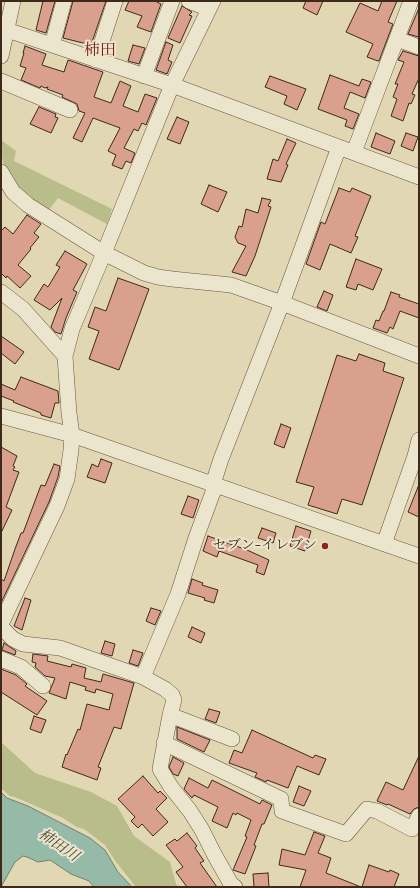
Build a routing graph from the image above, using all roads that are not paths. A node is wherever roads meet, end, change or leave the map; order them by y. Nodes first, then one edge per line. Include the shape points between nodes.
1 (13, 1) edge
2 (64, 1) edge
3 (115, 1) edge
4 (172, 1) edge
5 (190, 1) edge
6 (411, 1) edge
7 (211, 5) edge
8 (4, 28) edge
9 (397, 39) junction
10 (52, 45) junction
11 (419, 47) edge
12 (1, 56) edge
13 (96, 60) junction
14 (144, 76) junction
15 (1, 81) edge
16 (172, 85) junction
17 (70, 110) dead end
18 (339, 147) junction
19 (354, 152) junction
20 (1, 172) edge
21 (419, 177) edge
22 (104, 253) junction
23 (1, 292) edge
24 (282, 302) junction
25 (65, 356) junction
26 (419, 356) edge
27 (1, 416) edge
28 (72, 435) junction
29 (419, 440) edge
30 (213, 484) junction
31 (384, 544) junction
32 (419, 556) edge
33 (1, 626) edge
34 (1, 659) edge
35 (143, 677) junction
36 (43, 686) dead end
37 (170, 715) junction
38 (232, 739) dead end
39 (164, 743) junction
40 (419, 816) edge
41 (234, 887) edge

1 - 8 street
2 - 10 street
3 - 13 street
4 - 14 street
5 - 7 street
6 - 9 street
7 - 16 street
8 - 10 street
8 - 12 street
9 - 11 street
9 - 19 street
10 - 13 street
13 - 14 street
14 - 16 street
15 - 17 street
16 - 18 street
16 - 22 street
18 - 19 street
18 - 24 street
19 - 21 street
20 - 22 street via 13,192 28,205
22 - 24 street via 158,277 231,285
22 - 25 street via 72,329
23 - 25 street via 23,309
24 - 26 street
24 - 30 street
25 - 28 street via 68,413
27 - 28 street
28 - 30 street
28 - 33 street via 67,479
29 - 31 street
30 - 31 street
30 - 35 street via 213,492 178,594
31 - 32 street
33 - 35 street via 13,639 23,644 60,648
34 - 36 street via 21,667
35 - 37 street via 172,694 174,700
37 - 38 street
37 - 39 street
39 - 40 street via 281,798 282,811 346,834 367,809 377,811 412,829
39 - 41 street via 160,769 202,830

